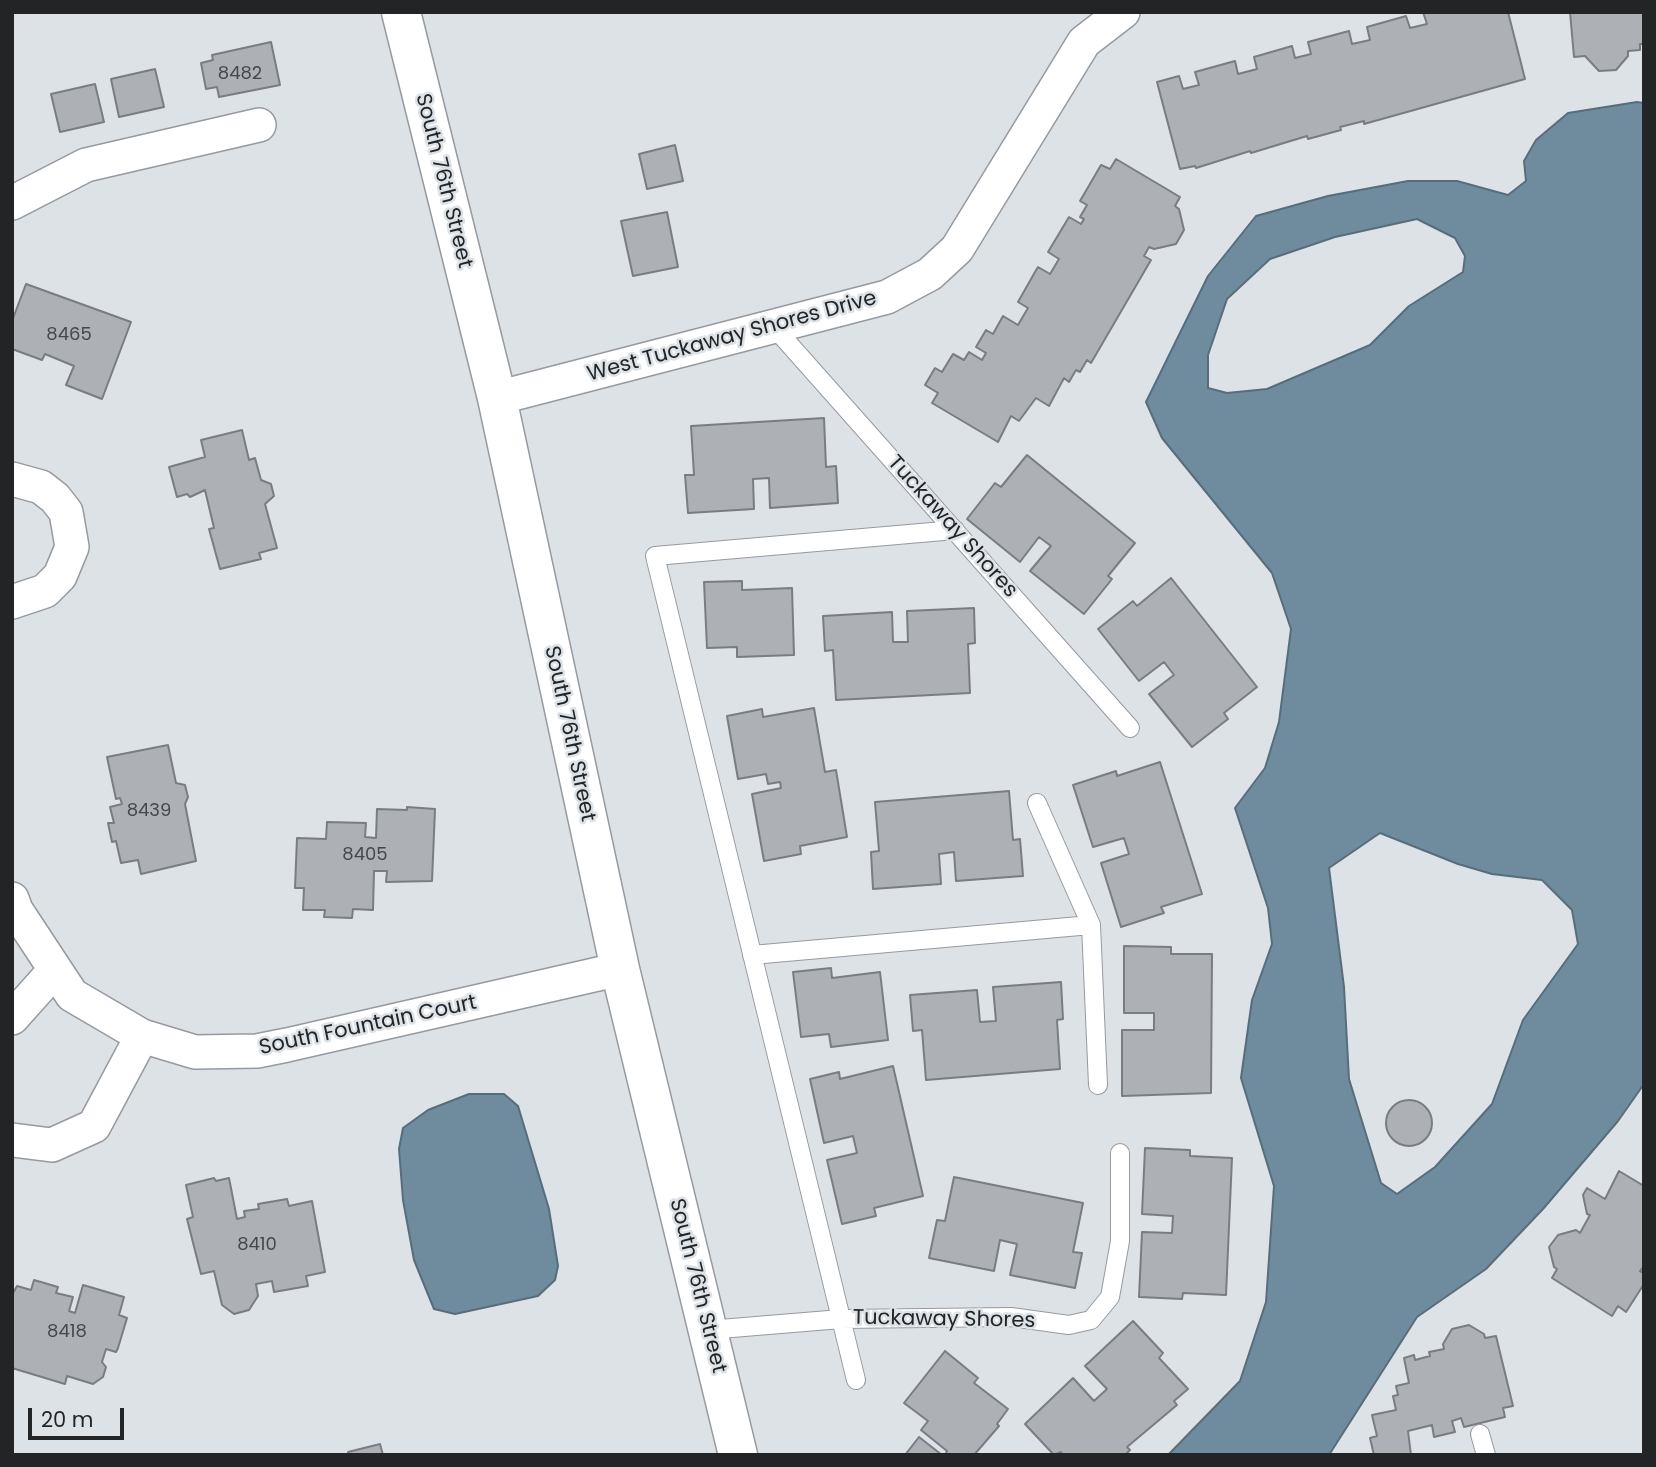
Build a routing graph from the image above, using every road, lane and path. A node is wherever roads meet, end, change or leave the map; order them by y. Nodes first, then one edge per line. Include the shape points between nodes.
1 (401, 12) edge
2 (1123, 12) edge
3 (259, 125) dead end
4 (12, 203) edge
5 (773, 326) junction
6 (497, 397) junction
7 (12, 479) edge
8 (955, 530) junction
9 (12, 602) edge
10 (1130, 728) dead end
11 (1037, 803) dead end
12 (12, 899) edge
13 (1091, 925) junction
14 (752, 955) junction
15 (620, 969) junction
16 (55, 970) junction
17 (12, 1018) edge
18 (142, 1036) junction
19 (1098, 1085) dead end
20 (12, 1140) edge
21 (1120, 1153) dead end
22 (841, 1319) junction
23 (708, 1329) junction
24 (856, 1380) dead end
25 (1479, 1434) dead end
26 (738, 1455) edge
27 (1486, 1455) edge

1 - 6 main road, South 76th Street
2 - 5 street, West Tuckaway Shores Drive via 1084,42 957,249 930,274 887,297
3 - 4 street via 86,164
5 - 6 street, West Tuckaway Shores Drive
5 - 8 lane, Tuckaway Shores
6 - 15 main road, South 76th Street
7 - 9 street via 41,487 55,498 66,512 72,547 60,576 44,591
8 - 10 lane, Tuckaway Shores
8 - 14 lane via 655,556
11 - 13 lane
12 - 16 street, South Fountain Court
13 - 14 lane
13 - 19 lane
14 - 22 lane
15 - 18 street, South Fountain Court via 257,1051 195,1052
15 - 23 main road, South 76th Street
16 - 17 street
16 - 18 street, South Fountain Court via 72,995
18 - 20 street via 94,1126 52,1145
21 - 22 lane, Tuckaway Shores via 1118,1252 1110,1297 1091,1320 1069,1325 1012,1317
22 - 23 lane, Tuckaway Shores
22 - 24 lane
23 - 26 main road, South 76th Street
25 - 27 lane

